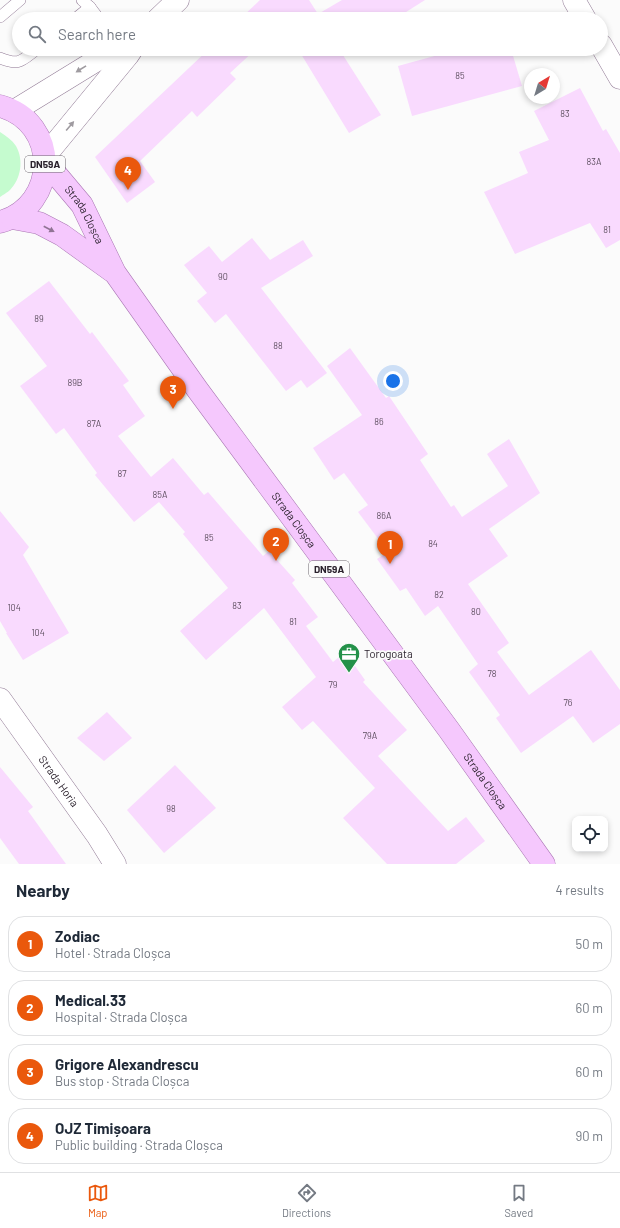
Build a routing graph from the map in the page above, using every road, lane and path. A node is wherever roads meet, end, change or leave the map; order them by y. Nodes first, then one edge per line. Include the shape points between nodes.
1 (20, 0) edge
2 (178, 0) edge
3 (574, 0) edge
4 (86, 3) edge
5 (79, 12) edge
6 (93, 12) edge
7 (165, 12) edge
8 (581, 12) edge
9 (0, 17) edge
10 (28, 56) edge
11 (102, 56) edge
12 (127, 56) edge
13 (607, 56) edge
14 (0, 58) edge
15 (620, 78) edge
16 (7, 109) edge
17 (45, 158) junction
18 (6, 220) edge
19 (115, 273) junction
20 (0, 699) edge
21 (115, 864) edge
22 (544, 864) edge

1 - 9 lane
2 - 7 street
3 - 8 street
4 - 5 lane
4 - 6 lane
10 - 14 lane via 20,62
11 -> 16 street
17 -> 12 street
13 - 15 street
16 - 17 main road, DN59A via 31,125 38,135
17 - 18 main road, DN59A via 45,172 37,194 22,212
17 - 19 main road, Strada Cloșca / DN59A via 82,205
18 -> 19 main road, Strada Cloșca / DN59A via 39,223 62,235
19 - 22 main road, Strada Cloșca / DN59A
20 - 21 street, Strada Horia

